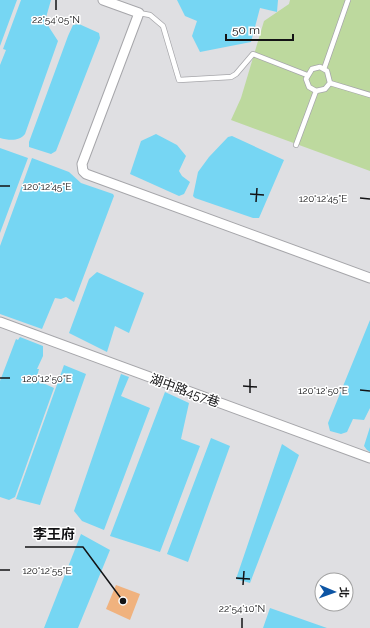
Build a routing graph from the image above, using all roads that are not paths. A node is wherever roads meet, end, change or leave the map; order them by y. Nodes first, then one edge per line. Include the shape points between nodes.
1 (103, 0) edge
2 (348, 0) edge
3 (139, 13) junction
4 (324, 69) junction
5 (307, 75) junction
6 (330, 83) junction
7 (316, 91) junction
8 (370, 95) edge
9 (296, 145) dead end
10 (370, 278) edge
11 (0, 322) edge
12 (370, 458) edge

1 - 3 street
2 - 4 lane
3 - 5 lane via 150,16 163,26 179,80 231,76 236,74 253,54
3 - 10 street via 82,164 83,171
4 - 5 lane via 312,69
4 - 6 lane via 330,75
5 - 7 lane via 307,84
6 - 7 lane via 325,90
6 - 8 lane
7 - 9 lane
11 - 12 street, 湖中路457巷

